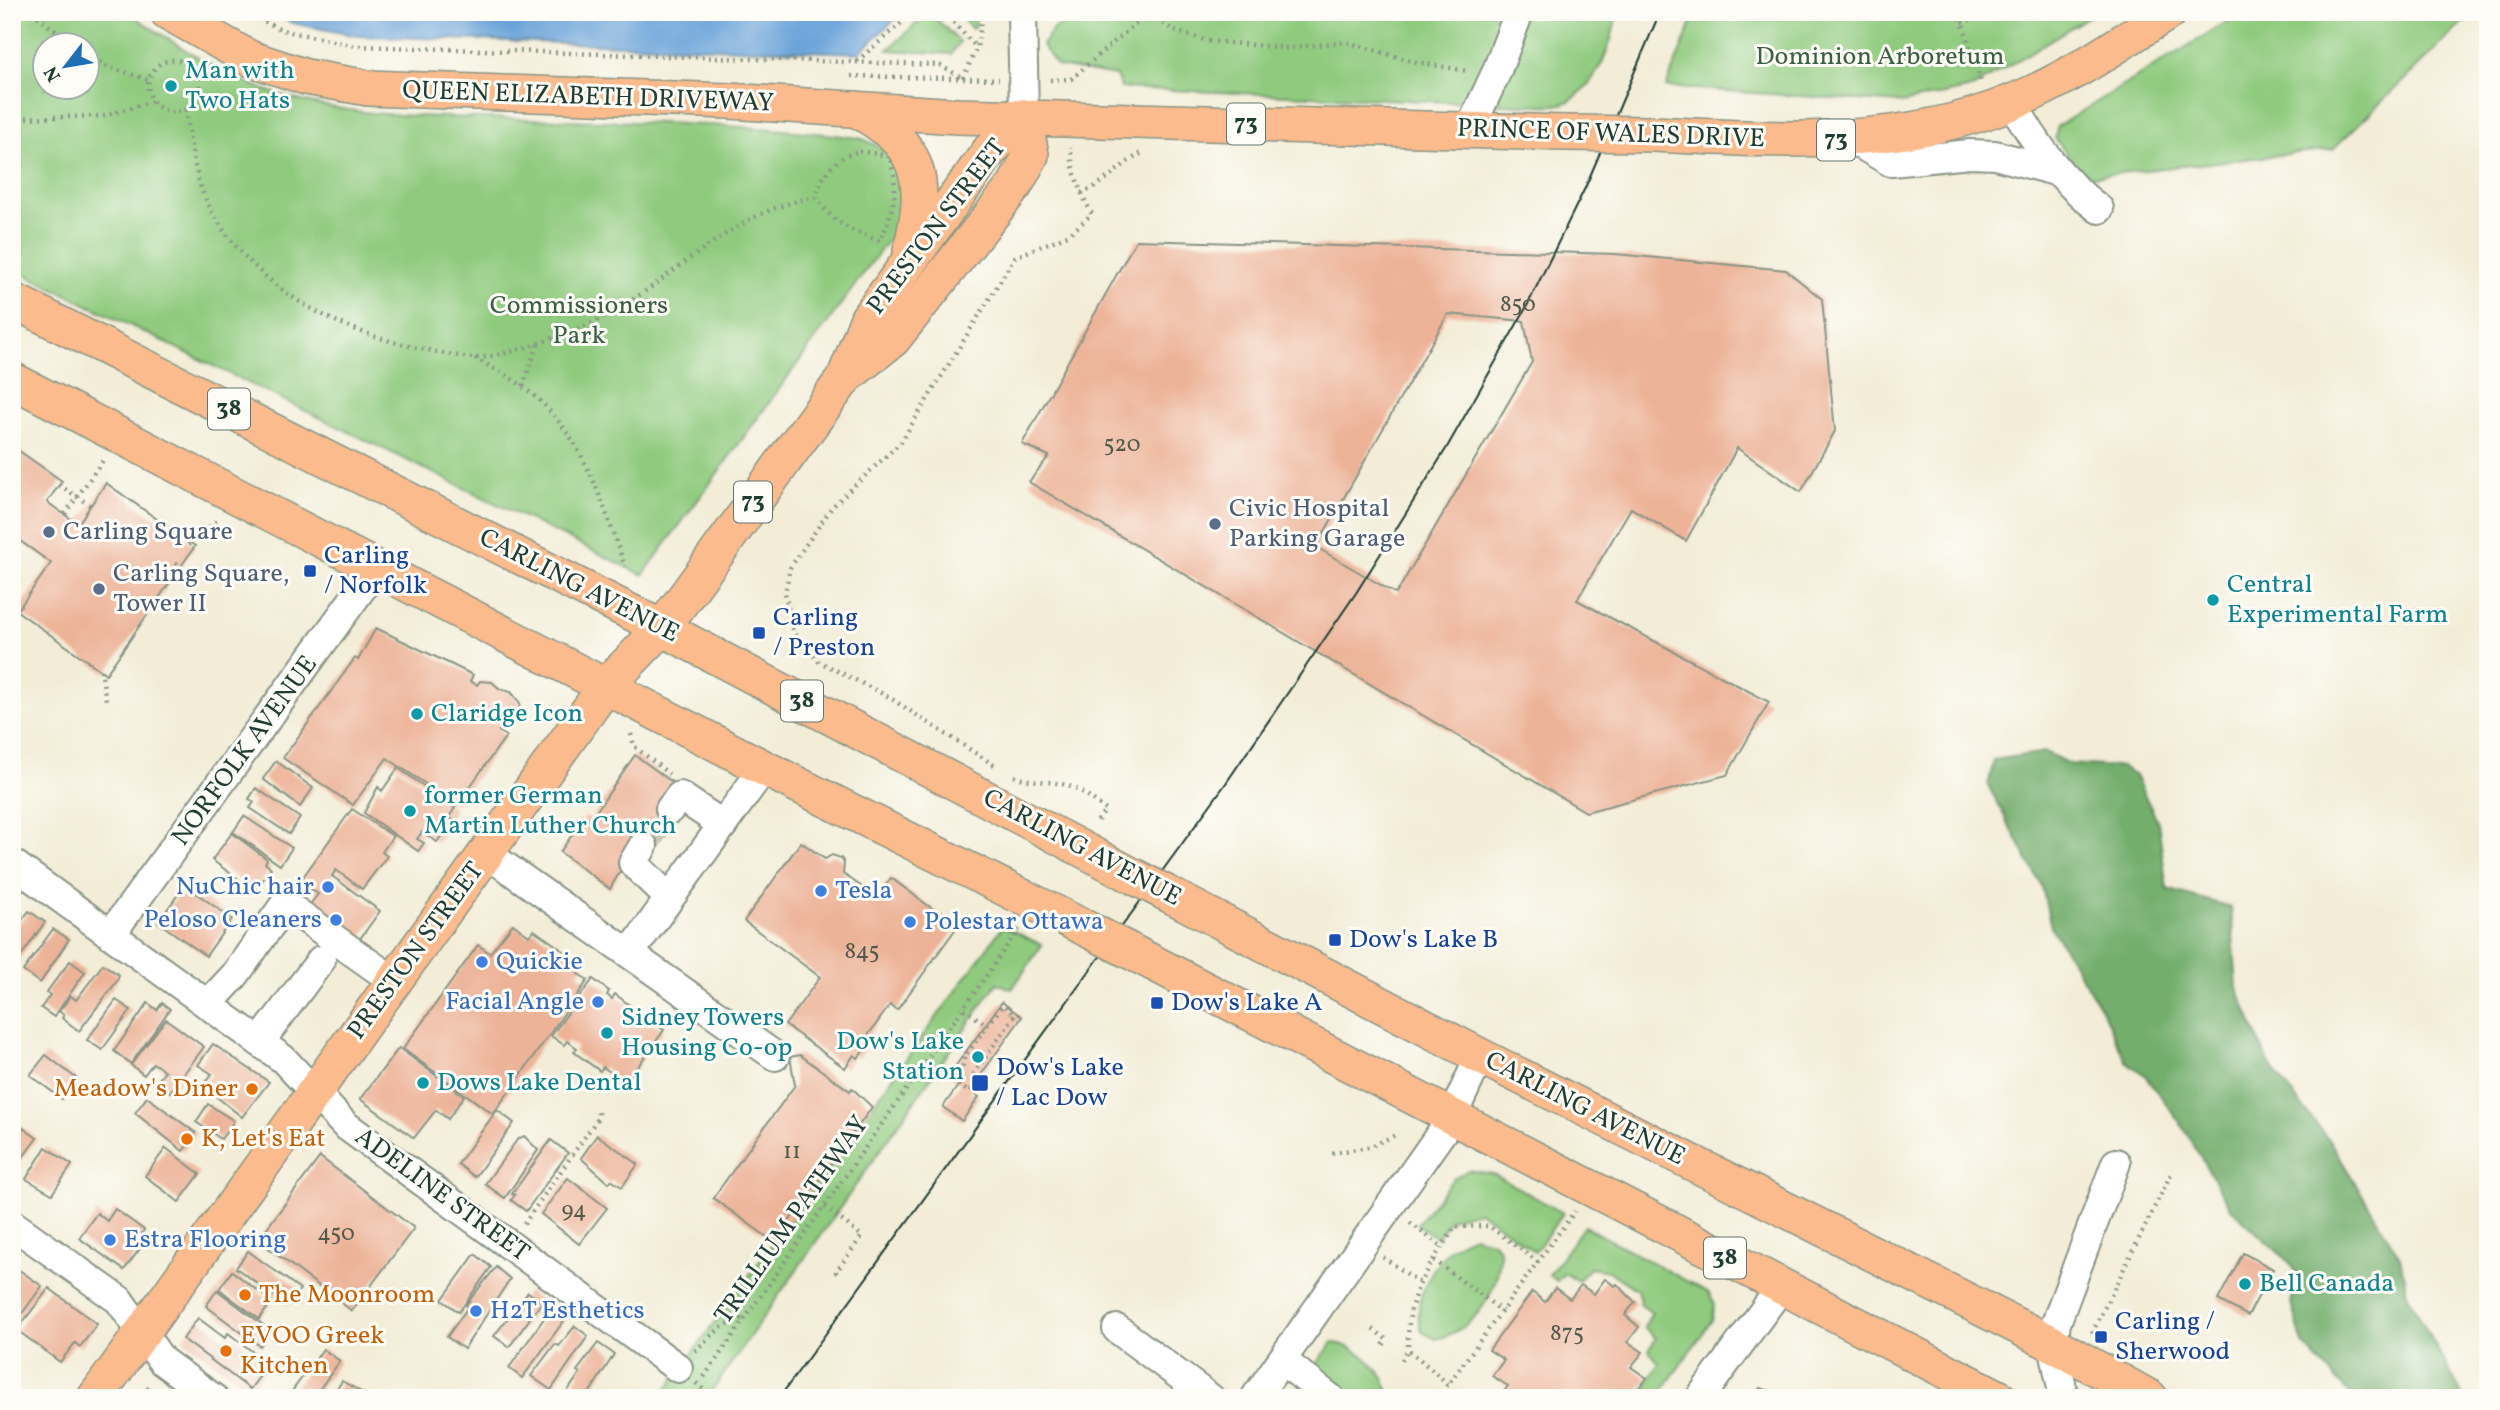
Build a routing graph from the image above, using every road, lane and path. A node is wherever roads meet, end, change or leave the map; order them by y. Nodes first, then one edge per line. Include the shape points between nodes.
1 (32, 12) edge
2 (168, 12) edge
3 (246, 12) edge
4 (914, 12) edge
5 (944, 12) edge
6 (983, 12) edge
7 (1022, 12) edge
8 (1149, 12) edge
9 (1155, 12) edge
10 (1519, 12) edge
11 (1959, 12) edge
12 (2002, 12) edge
13 (2169, 12) edge
14 (1962, 22) junction
15 (57, 32) edge
16 (977, 48) junction
17 (857, 61) junction
18 (102, 63) edge
19 (1496, 74) junction
20 (963, 78) junction
21 (940, 79) dead end
22 (1071, 79) dead end
23 (149, 80) junction
24 (1022, 80) junction
25 (1982, 85) dead end
26 (153, 102) junction
27 (2012, 102) junction
28 (855, 109) junction
29 (186, 110) junction
30 (1024, 117) junction
31 (12, 118) edge
32 (1469, 131) junction
33 (1851, 139) junction
34 (1151, 150) dead end
35 (1071, 158) dead end
36 (2059, 172) junction
37 (1081, 193) junction
38 (816, 197) junction
39 (2099, 209) dead end
40 (909, 261) junction
41 (12, 300) edge
42 (538, 343) junction
43 (475, 358) junction
44 (845, 377) junction
45 (12, 380) edge
46 (523, 386) junction
47 (107, 455) dead end
48 (59, 485) dead end
49 (77, 497) junction
50 (91, 506) dead end
51 (65, 514) dead end
52 (224, 515) dead end
53 (188, 545) dead end
54 (176, 563) dead end
55 (377, 567) junction
56 (625, 567) dead end
57 (193, 579) dead end
58 (662, 628) junction
59 (101, 670) dead end
60 (606, 686) junction
61 (106, 700) dead end
62 (764, 768) junction
63 (670, 808) dead end
64 (723, 825) junction
65 (1092, 827) dead end
66 (643, 846) tunnel mouth
67 (486, 853) junction
68 (12, 863) edge
69 (669, 898) junction
70 (1021, 926) dead end
71 (111, 934) junction
72 (630, 953) junction
73 (321, 960) dead end
74 (394, 981) junction
75 (208, 1004) junction
76 (964, 1009) junction
77 (988, 1026) junction
78 (260, 1042) junction
79 (775, 1056) dead end
80 (1480, 1056) junction
81 (975, 1084) dead end
82 (966, 1090) dead end
83 (315, 1091) junction
84 (598, 1110) dead end
85 (1451, 1119) junction
86 (1398, 1134) dead end
87 (1332, 1153) dead end
88 (2116, 1163) dead end
89 (2171, 1174) dead end
90 (824, 1207) junction
91 (1389, 1208) junction
92 (1578, 1208) dead end
93 (12, 1224) edge
94 (519, 1230) dead end
95 (1364, 1243) junction
96 (1442, 1247) junction
97 (1434, 1260) junction
98 (1538, 1262) junction
99 (838, 1274) dead end
100 (1420, 1283) junction
101 (1782, 1286) junction
102 (1502, 1311) junction
103 (747, 1318) junction
104 (1117, 1329) dead end
105 (1373, 1329) dead end
106 (141, 1333) junction
107 (2090, 1339) dead end
108 (2053, 1343) junction
109 (1382, 1346) dead end
110 (1408, 1349) junction
111 (1282, 1360) junction
112 (1402, 1360) dead end
113 (688, 1377) junction
114 (1448, 1384) junction
115 (694, 1392) dead end
116 (95, 1398) edge
117 (213, 1398) edge
118 (714, 1398) edge
119 (1210, 1398) edge
120 (1255, 1398) edge
121 (1330, 1398) edge
122 (1438, 1398) edge
123 (1700, 1398) edge
124 (1999, 1398) edge
125 (2064, 1398) edge
126 (2150, 1398) edge

1 - 15 path
2 - 28 main road, QUEEN ELIZABETH DRIVEWAY via 249,58 306,77 368,88
3 - 17 path via 282,30 356,46
4 - 17 path
5 - 16 path
6 - 16 path
7 - 24 street
8 - 22 path
9 - 19 path via 1175,32 1208,41 1286,48 1347,42 1411,61
10 - 19 street
11 - 14 path
12 - 14 path
13 - 27 main road, PRINCE OF WALES DRIVE / 73 via 2076,70
14 - 25 path
16 - 20 path
17 - 20 path via 939,65
18 - 23 path
19 - 32 street
20 - 21 path
20 - 24 path
23 - 26 path
23 - 29 path via 167,61 191,66 200,90
24 - 30 street
26 - 29 path via 168,112
26 - 31 path via 104,116
27 - 33 main road, PRINCE OF WALES DRIVE / 73 via 1904,133
27 - 36 street
28 - 30 main road, QUEEN ELIZABETH DRIVEWAY
28 - 40 main road via 888,131 915,166 921,196
29 - 43 path via 195,172 211,211 269,280 309,309 353,330
30 - 32 main road, PRINCE OF WALES DRIVE / 73
30 - 40 main road, PRESTON STREET / 73 via 991,149
30 - 44 main road, PRESTON STREET / 73 via 1031,155 1015,185 893,339
32 - 33 main road, PRINCE OF WALES DRIVE / 73, bridge
33 - 36 street via 1891,162 1995,155
34 - 37 path
35 - 37 path
36 - 39 street
37 - 65 path via 1093,214 1070,234 1015,257 901,442 832,507 790,568 785,593 793,631 818,661 887,696 1016,777 1083,792 1106,810
38 - 38 path via 833,163 845,155 873,151 889,156 897,193 880,241 845,228
38 - 42 path via 788,202 742,223 620,307
40 - 44 main road, PRESTON STREET / 73 via 868,318
41 - 58 main road, CARLING AVENUE / 38
42 - 43 path
42 - 46 path
43 - 46 path
44 - 58 main road, PRESTON STREET / 73
45 - 55 main road, 38
46 - 56 path via 568,431 587,463
47 - 49 path
48 - 49 path
49 - 50 path
49 - 51 path
52 - 53 path
54 - 57 path
55 - 60 main road, 38
55 - 71 street, NORFOLK AVENUE
58 - 60 main road, PRESTON STREET / 73
58 - 80 main road, CARLING AVENUE / 38, bridge
59 - 61 path
60 - 62 main road, 38
60 - 67 main road, PRESTON STREET / 73
62 - 64 street
62 - 85 main road, 38, bridge via 1093,932
63 - 64 street via 680,796
64 - 69 street
66 - 69 street via 633,863
67 - 72 street
67 - 74 main road, PRESTON STREET / 73
68 - 71 street, ADELINE STREET
69 - 72 street
70 - 76 path, TRILLIUM PATHWAY
71 - 75 street, ADELINE STREET
72 - 79 street
73 - 78 street
74 - 75 street via 285,904 235,975
74 - 83 main road, PRESTON STREET / 73
75 - 78 street, ADELINE STREET
76 - 77 path
76 - 90 path, TRILLIUM PATHWAY
77 - 81 path via 1003,1005 1015,1015 971,1078
77 - 82 path via 965,1056 958,1084
78 - 83 street, ADELINE STREET
80 - 85 street
80 - 108 main road, CARLING AVENUE / 38
83 - 106 main road, PRESTON STREET / 73
83 - 113 street, ADELINE STREET via 345,1125
84 - 94 path via 598,1118
85 - 91 street
85 - 101 main road, 38
86 - 87 path via 1369,1147
88 - 108 street via 2056,1323
89 - 107 path
90 - 99 path via 862,1236
90 - 103 path, TRILLIUM PATHWAY
91 - 95 street
91 - 96 path
92 - 98 path
93 - 106 street via 119,1300
95 - 100 path
95 - 111 street
96 - 97 path
96 - 98 path via 1455,1227 1489,1226
97 - 100 path
97 - 102 path
98 - 102 path
100 - 110 path via 1408,1319
101 - 123 street
101 - 124 main road, 38
102 - 114 path
103 - 113 path, TRILLIUM PATHWAY
103 - 113 path via 720,1328
104 - 119 street
105 - 109 path via 1386,1339
106 - 116 main road, PRESTON STREET / 73
106 - 117 street via 162,1361
108 - 125 street
108 - 126 main road, CARLING AVENUE / 38
110 - 112 path
110 - 114 path
111 - 120 street
111 - 121 street
113 - 115 path, TRILLIUM PATHWAY
113 - 118 path
114 - 122 path

